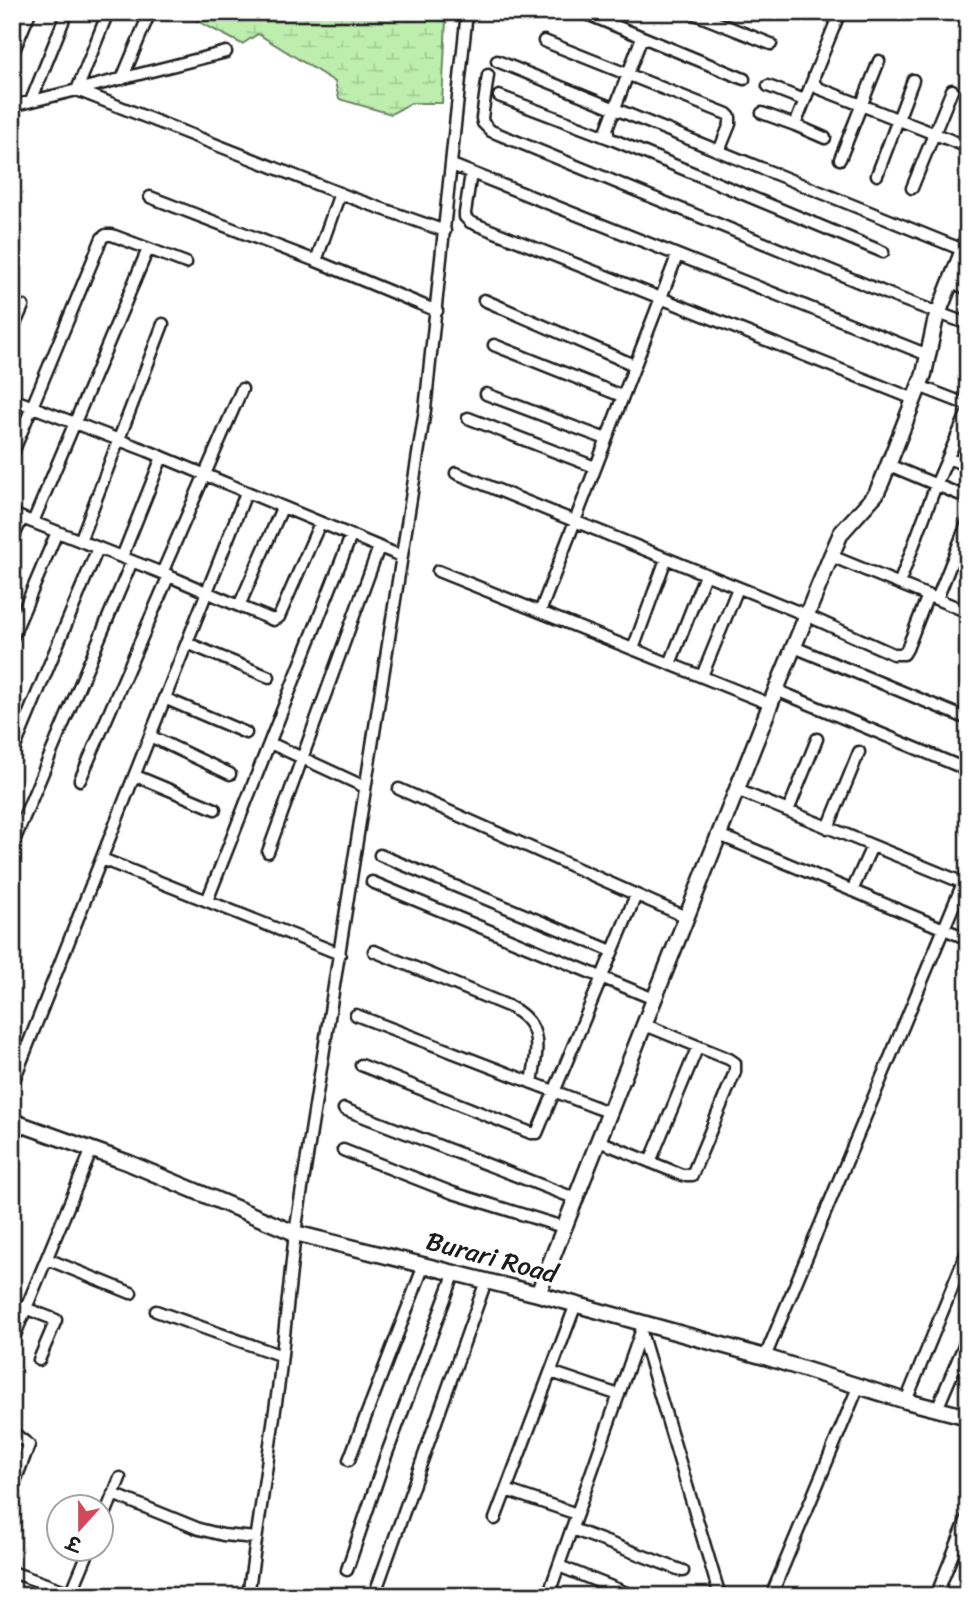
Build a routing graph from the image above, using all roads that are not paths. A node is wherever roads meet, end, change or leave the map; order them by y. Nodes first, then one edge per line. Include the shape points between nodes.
1 (30, 12) edge
2 (68, 12) edge
3 (108, 12) edge
4 (150, 12) edge
5 (582, 12) edge
6 (690, 12) edge
7 (840, 12) edge
8 (464, 13) edge
9 (642, 37) junction
10 (544, 41) dead end
11 (771, 44) dead end
12 (226, 52) dead end
13 (12, 55) edge
14 (497, 61) dead end
15 (879, 61) dead end
16 (488, 75) dead end
17 (628, 75) junction
18 (814, 76) junction
19 (122, 79) junction
20 (744, 79) dead end
21 (913, 80) dead end
22 (768, 86) dead end
23 (77, 90) junction
24 (952, 90) dead end
25 (499, 96) dead end
26 (804, 100) junction
27 (31, 102) junction
28 (861, 105) junction
29 (12, 106) edge
30 (615, 109) junction
31 (762, 113) dead end
32 (896, 119) junction
33 (794, 125) junction
34 (934, 134) junction
35 (609, 138) junction
36 (825, 138) dead end
37 (968, 147) edge
38 (719, 151) junction
39 (840, 159) dead end
40 (462, 169) junction
41 (877, 175) dead end
42 (912, 188) dead end
43 (340, 193) junction
44 (150, 197) dead end
45 (446, 231) junction
46 (966, 241) edge
47 (148, 249) junction
48 (883, 252) dead end
49 (677, 256) junction
50 (316, 261) junction
51 (186, 263) dead end
52 (951, 282) junction
53 (968, 289) edge
54 (659, 299) junction
55 (484, 300) dead end
56 (23, 306) dead end
57 (437, 311) junction
58 (937, 317) junction
59 (163, 324) dead end
60 (968, 324) edge
61 (12, 331) edge
62 (494, 345) dead end
63 (929, 355) junction
64 (634, 365) junction
65 (242, 388) dead end
66 (916, 393) junction
67 (486, 394) dead end
68 (622, 396) junction
69 (12, 399) edge
70 (968, 405) edge
71 (33, 407) junction
72 (968, 411) edge
73 (468, 418) dead end
74 (73, 423) junction
75 (963, 434) edge
76 (606, 439) junction
77 (117, 441) junction
78 (12, 455) edge
79 (162, 457) junction
80 (948, 458) junction
81 (889, 465) junction
82 (968, 466) edge
83 (595, 467) junction
84 (456, 473) dead end
85 (206, 475) junction
86 (936, 485) junction
87 (246, 493) junction
88 (968, 498) edge
89 (282, 509) junction
90 (22, 518) edge
91 (968, 521) edge
92 (574, 522) junction
93 (320, 523) junction
94 (57, 532) junction
95 (351, 536) junction
96 (12, 541) edge
97 (80, 541) junction
98 (379, 547) junction
99 (99, 548) junction
100 (401, 556) junction
101 (831, 556) junction
102 (127, 559) junction
103 (666, 559) junction
104 (438, 571) dead end
105 (166, 574) junction
106 (705, 575) junction
107 (899, 584) junction
108 (738, 588) junction
109 (206, 592) junction
110 (932, 597) junction
111 (239, 606) junction
112 (968, 611) edge
113 (540, 612) junction
114 (807, 615) junction
115 (12, 638) edge
116 (187, 643) junction
117 (794, 647) junction
118 (633, 649) junction
119 (670, 664) junction
120 (702, 676) junction
121 (269, 677) dead end
122 (773, 697) junction
123 (164, 698) junction
124 (968, 719) edge
125 (246, 733) dead end
126 (150, 737) junction
127 (817, 739) dead end
128 (270, 743) junction
129 (859, 752) dead end
130 (12, 754) edge
131 (304, 758) junction
132 (968, 770) edge
133 (230, 774) dead end
134 (136, 776) junction
135 (80, 780) dead end
136 (365, 787) junction
137 (399, 789) dead end
138 (737, 790) junction
139 (215, 809) dead end
140 (788, 811) junction
141 (828, 828) junction
142 (719, 835) junction
143 (14, 841) dead end
144 (872, 846) junction
145 (268, 852) dead end
146 (380, 855) dead end
147 (102, 859) junction
148 (968, 871) edge
149 (372, 883) dead end
150 (965, 884) edge
151 (852, 891) junction
152 (636, 895) junction
153 (207, 901) junction
154 (686, 918) junction
155 (943, 929) junction
156 (968, 939) edge
157 (374, 951) dead end
158 (612, 951) junction
159 (340, 954) junction
160 (600, 977) junction
161 (654, 999) junction
162 (356, 1015) dead end
163 (643, 1024) junction
164 (698, 1046) junction
165 (361, 1065) dead end
166 (532, 1083) junction
167 (12, 1085) edge
168 (554, 1091) junction
169 (344, 1109) dead end
170 (608, 1112) junction
171 (12, 1121) edge
172 (597, 1140) junction
173 (92, 1149) junction
174 (343, 1150) dead end
175 (650, 1162) junction
176 (574, 1198) junction
177 (563, 1227) junction
178 (304, 1235) junction
179 (968, 1249) edge
180 (47, 1259) junction
181 (424, 1265) junction
182 (455, 1272) junction
183 (486, 1281) junction
184 (131, 1293) dead end
185 (538, 1294) junction
186 (12, 1303) edge
187 (576, 1304) junction
188 (26, 1309) junction
189 (156, 1311) dead end
190 (642, 1327) junction
191 (968, 1336) edge
192 (12, 1342) edge
193 (282, 1356) junction
194 (765, 1357) junction
195 (39, 1360) dead end
196 (551, 1372) junction
197 (859, 1385) junction
198 (619, 1395) junction
199 (906, 1401) junction
200 (937, 1409) junction
201 (968, 1417) edge
202 (12, 1432) edge
203 (349, 1461) dead end
204 (120, 1478) dead end
205 (12, 1489) edge
206 (506, 1490) junction
207 (114, 1492) edge
208 (116, 1495) edge
209 (577, 1514) junction
210 (968, 1516) edge
211 (495, 1519) dead end
212 (572, 1529) junction
213 (256, 1538) junction
214 (85, 1562) edge
215 (559, 1566) junction
216 (347, 1570) dead end
217 (683, 1571) dead end
218 (12, 1572) edge
219 (71, 1595) edge
220 (248, 1596) edge
221 (374, 1596) edge
222 (548, 1596) edge
223 (634, 1596) edge
224 (720, 1596) edge
225 (772, 1596) edge
226 (936, 1596) edge

1 - 13 street
2 - 27 street
3 - 23 street
4 - 19 street
5 - 9 street
6 - 11 street
7 - 18 street
8 - 40 street
9 - 17 street
9 - 20 street
10 - 17 street
12 - 19 street
14 - 30 street
15 - 28 street
16 - 58 street via 482,123 491,131
17 - 30 street
17 - 38 street via 727,114 730,124
18 - 26 street
18 - 28 street via 818,88
19 - 23 street
21 - 32 street
22 - 26 street
23 - 27 street
23 - 43 street
24 - 34 street
25 - 35 street
26 - 33 street
27 - 29 street
28 - 32 street
28 - 39 street
30 - 35 street via 607,129
30 - 38 street
31 - 33 street
32 - 34 street
32 - 41 street
33 - 36 street
34 - 37 street
34 - 42 street
35 - 48 street
38 - 46 street
40 - 45 street
40 - 49 street
40 - 54 street via 465,217 470,222
43 - 45 street
43 - 50 street
44 - 50 street
45 - 57 street
46 - 52 street
47 - 51 street
47 - 71 street via 112,235 102,239
47 - 74 street
49 - 54 street
49 - 63 street
50 - 57 street
52 - 53 street
52 - 58 street
54 - 64 street
54 - 66 street
55 - 64 street
56 - 61 street
57 - 100 street
58 - 60 street
58 - 63 street
59 - 77 street
62 - 68 street
63 - 66 street
64 - 68 street
65 - 85 street
66 - 70 street
66 - 81 street
67 - 76 street
68 - 76 street
69 - 71 street
71 - 74 street
71 - 78 street
72 - 75 street
73 - 83 street
74 - 77 street
74 - 90 street
75 - 80 street
76 - 83 street
77 - 79 street
77 - 97 street
79 - 85 street
79 - 102 street
80 - 82 street
80 - 86 street
81 - 86 street
81 - 101 street via 876,494 841,533
83 - 92 street
84 - 92 street
85 - 87 street
85 - 105 street
86 - 88 street
86 - 107 street
87 - 89 street
87 - 109 street
89 - 93 street
89 - 111 street
90 - 94 street
90 - 96 street
91 - 110 street
92 - 103 street
92 - 113 street
93 - 95 street
93 - 111 street via 279,617 273,620
94 - 97 street
94 - 115 street
95 - 98 street
95 - 128 street
97 - 99 street
98 - 100 street
98 - 131 street
99 - 102 street
99 - 130 street
100 - 136 street
101 - 107 street
101 - 114 street
102 - 105 street
102 - 143 street
103 - 106 street
103 - 118 street
104 - 113 street
105 - 109 street
105 - 135 street
106 - 108 street
106 - 119 street
107 - 110 street
108 - 114 street
108 - 120 street
109 - 111 street
109 - 116 street
110 - 112 street
110 - 114 street via 907,649 898,655
113 - 118 street
114 - 117 street
116 - 121 street
116 - 123 street
117 - 122 street
117 - 124 street
118 - 119 street
119 - 120 street
120 - 122 street
122 - 132 street
122 - 138 street
123 - 125 street
123 - 126 street
126 - 133 street
126 - 134 street
127 - 140 street
128 - 131 street
128 - 153 street
129 - 141 street
131 - 136 street
131 - 145 street
134 - 139 street
134 - 147 street
136 - 159 street
137 - 152 street
138 - 140 street
138 - 142 street
140 - 141 street
141 - 144 street
142 - 151 street
142 - 154 street
144 - 150 street
144 - 151 street
146 - 158 street
147 - 153 street
147 - 167 street
148 - 150 street
149 - 160 street
150 - 155 street
151 - 155 street
152 - 154 street
152 - 158 street
153 - 159 street
154 - 161 street
155 - 156 street
155 - 194 street
157 - 166 street via 520,1012 532,1024 537,1041
158 - 160 street
159 - 178 street
160 - 161 street
160 - 168 street
161 - 163 street
162 - 166 street
163 - 164 street
163 - 170 street
164 - 175 street
164 - 175 street via 735,1062 735,1072 692,1175
165 - 168 street via 531,1133 540,1130
166 - 168 street
168 - 170 street
169 - 176 street
170 - 172 street
171 - 173 street, Burari Road
172 - 175 street
172 - 176 street
173 - 178 street, Burari Road
173 - 180 street
174 - 177 street via 453,1193
176 - 177 street
177 - 185 street
178 - 181 street, Burari Road
178 - 193 street
179 - 199 street
180 - 184 street
180 - 188 street
181 - 182 street, Burari Road
181 - 203 street
182 - 183 street, Burari Road
182 - 216 street
183 - 185 street, Burari Road
183 - 221 street
185 - 187 street, Burari Road
186 - 188 street
187 - 190 street, Burari Road
187 - 196 street
188 - 192 street
188 - 195 street via 56,1320
189 - 193 street
190 - 194 street, Burari Road
190 - 198 street
190 - 224 street
191 - 200 street
193 - 213 street
194 - 197 street, Burari Road
196 - 198 street
196 - 206 street
197 - 199 street, Burari Road
197 - 225 street
198 - 209 street
199 - 200 street, Burari Road
200 - 201 street, Burari Road
202 - 205 street via 29,1445
204 - 207 street
206 - 209 street
206 - 211 street
208 - 213 street via 200,1529
209 - 212 street
210 - 226 street
212 - 215 street
212 - 217 street
213 - 220 street
214 - 219 street
215 - 222 street
215 - 223 street
218 - 219 street

